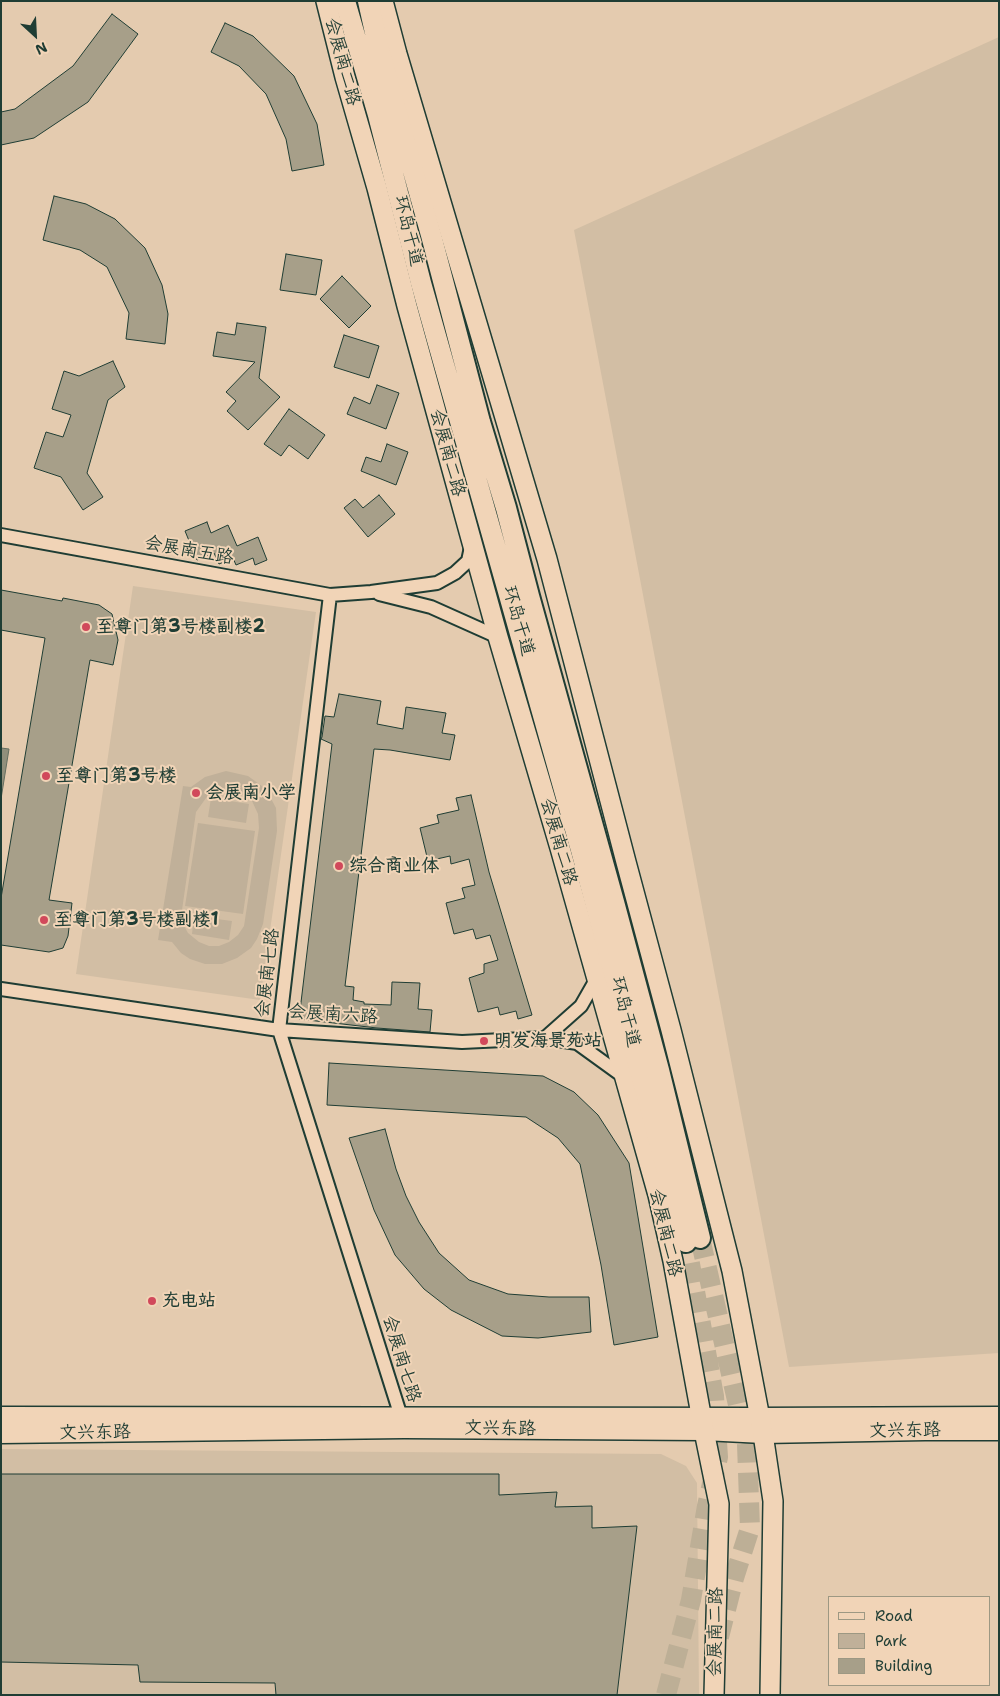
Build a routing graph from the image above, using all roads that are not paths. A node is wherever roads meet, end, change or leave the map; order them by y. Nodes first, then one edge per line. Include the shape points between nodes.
1 (326, 1) edge
2 (345, 1) edge
3 (368, 1) edge
4 (383, 1) edge
5 (1, 535) edge
6 (472, 542) junction
7 (372, 592) junction
8 (330, 595) junction
9 (498, 637) junction
10 (597, 978) junction
11 (1, 989) edge
12 (280, 1030) junction
13 (545, 1038) junction
14 (624, 1077) junction
15 (1, 1416) edge
16 (999, 1416) edge
17 (402, 1422) junction
18 (703, 1424) junction
19 (761, 1426) junction
20 (999, 1431) edge
21 (1, 1434) edge
22 (714, 1695) edge
23 (770, 1695) edge

1 - 6 main road, 会展南二路
2 - 3 highway, 环岛干道 via 421,283 693,1240 658,1070 614,902 480,422
4 - 19 main road via 547,559 672,1030 732,1271
5 - 8 street, 会展南五路
6 - 7 street via 468,561 455,574 437,583
6 - 9 main road, 会展南二路
7 - 8 street, 会展南五路
7 - 9 street via 431,607
8 - 12 street, 会展南七路
9 - 10 main road, 会展南二路
10 - 13 street via 581,1006
10 - 14 main road, 会展南二路
11 - 12 street, 会展南六路
12 - 13 street, 会展南六路 via 462,1042
12 - 17 street, 会展南七路
13 - 14 street, 会展南六路 via 576,1043
14 - 18 main road, 会展南二路 via 658,1195
15 - 17 main road, 文兴东路
16 - 19 main road, 文兴东路
17 - 18 main road, 文兴东路
17 - 21 main road, 文兴东路
18 - 19 main road, 文兴东路
18 - 22 main road, 会展南二路 via 719,1504
19 - 20 main road, 文兴东路
19 - 23 main road via 773,1501

